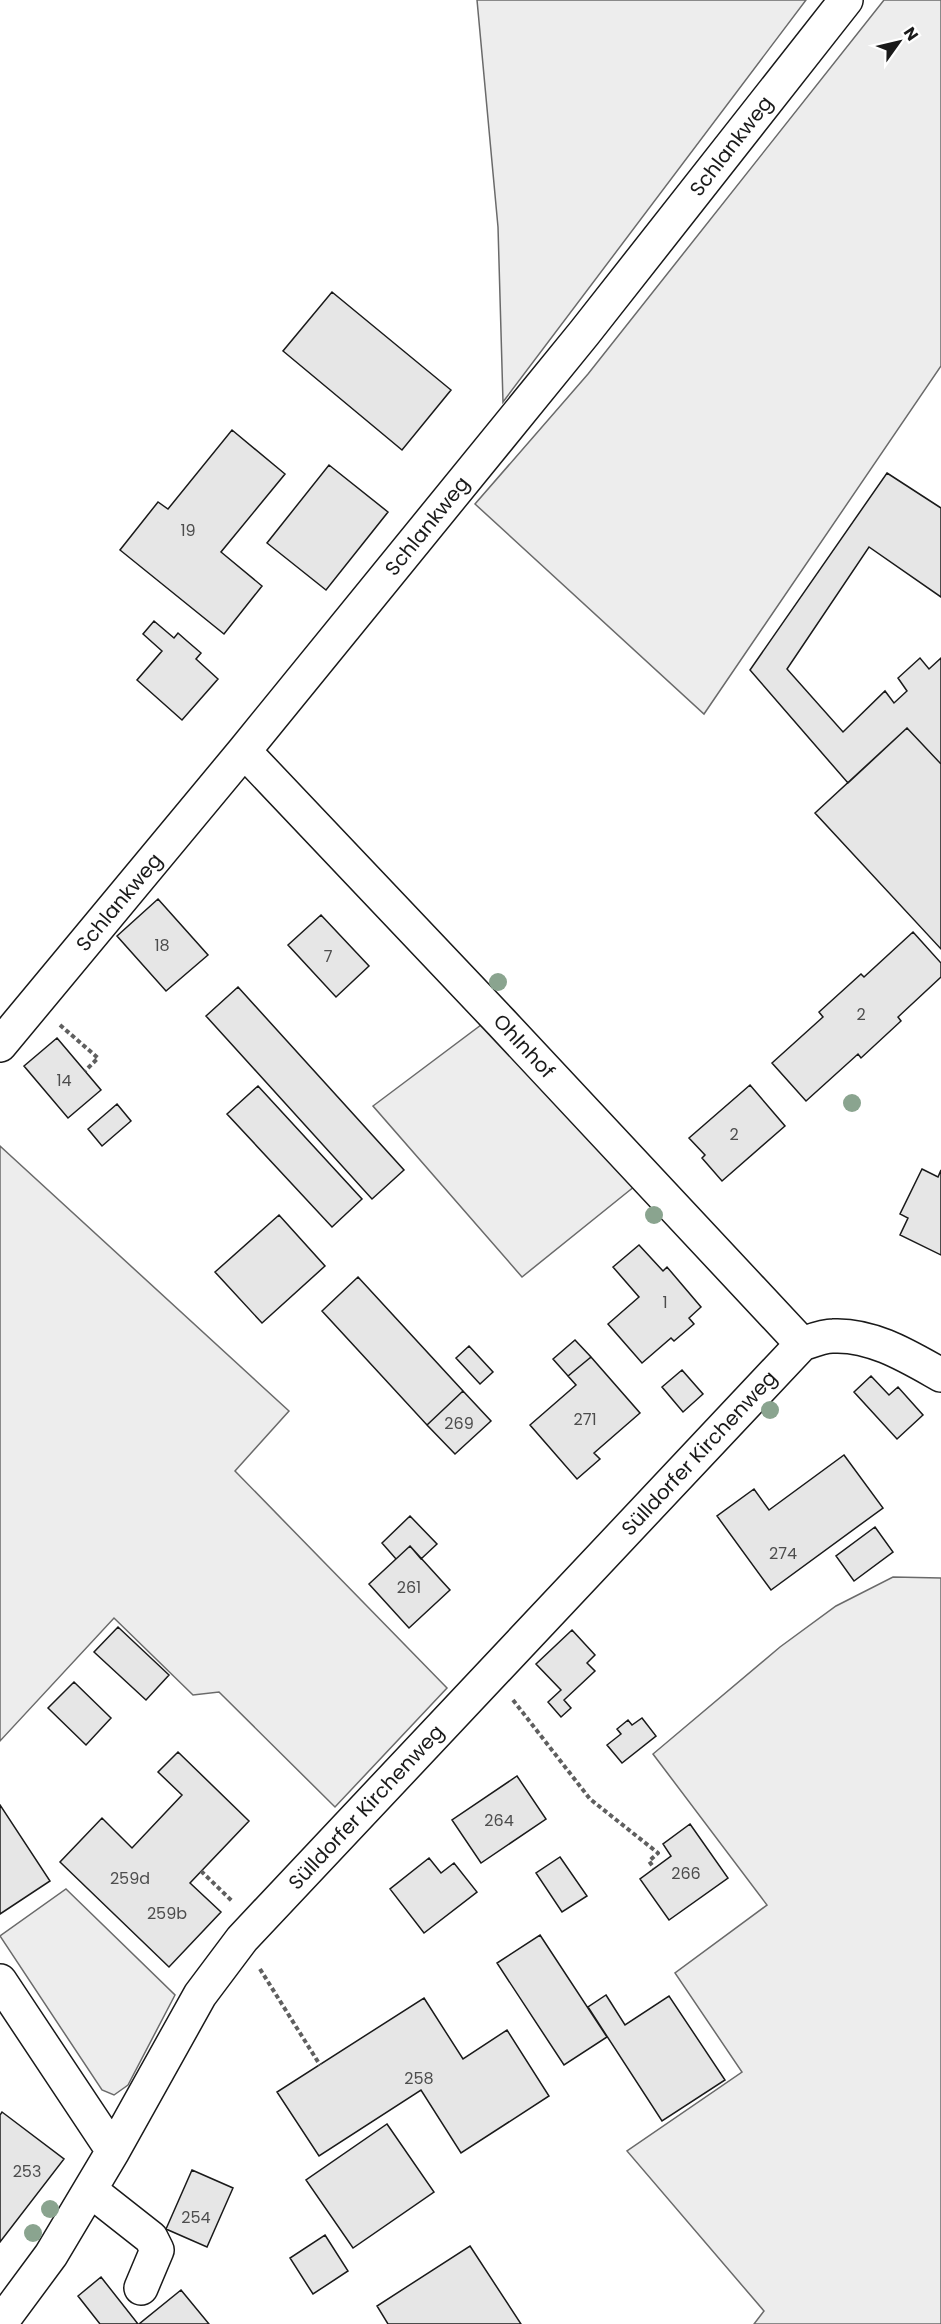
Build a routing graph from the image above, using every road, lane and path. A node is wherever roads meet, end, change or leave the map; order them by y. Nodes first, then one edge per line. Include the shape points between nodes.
1 (846, 0) edge
2 (244, 751) junction
3 (34, 1004) junction
4 (0, 1045) edge
5 (85, 1071) dead end
6 (802, 1344) junction
7 (941, 1375) edge
8 (493, 1673) junction
9 (654, 1868) dead end
10 (201, 1871) dead end
11 (249, 1932) junction
12 (0, 1981) edge
13 (320, 2065) dead end
14 (113, 2151) junction
15 (90, 2190) junction
16 (141, 2288) dead end
17 (0, 2324) edge

1 - 2 street, Schlankweg via 585,332
2 - 3 street, Schlankweg
2 - 6 street, Ohlnhof
3 - 4 street, Schlankweg
3 - 5 path via 98,1058
6 - 7 street via 833,1336 864,1339 904,1354
6 - 8 street, Sülldorfer Kirchenweg
8 - 9 path via 590,1799 658,1853 649,1861
8 - 11 street, Sülldorfer Kirchenweg
10 - 11 path
11 - 13 path
11 - 14 street, Sülldorfer Kirchenweg via 200,1995
12 - 14 street
14 - 15 street, Sülldorfer Kirchenweg
15 - 16 street via 150,2238 157,2250
15 - 17 street, Sülldorfer Kirchenweg via 51,2255

